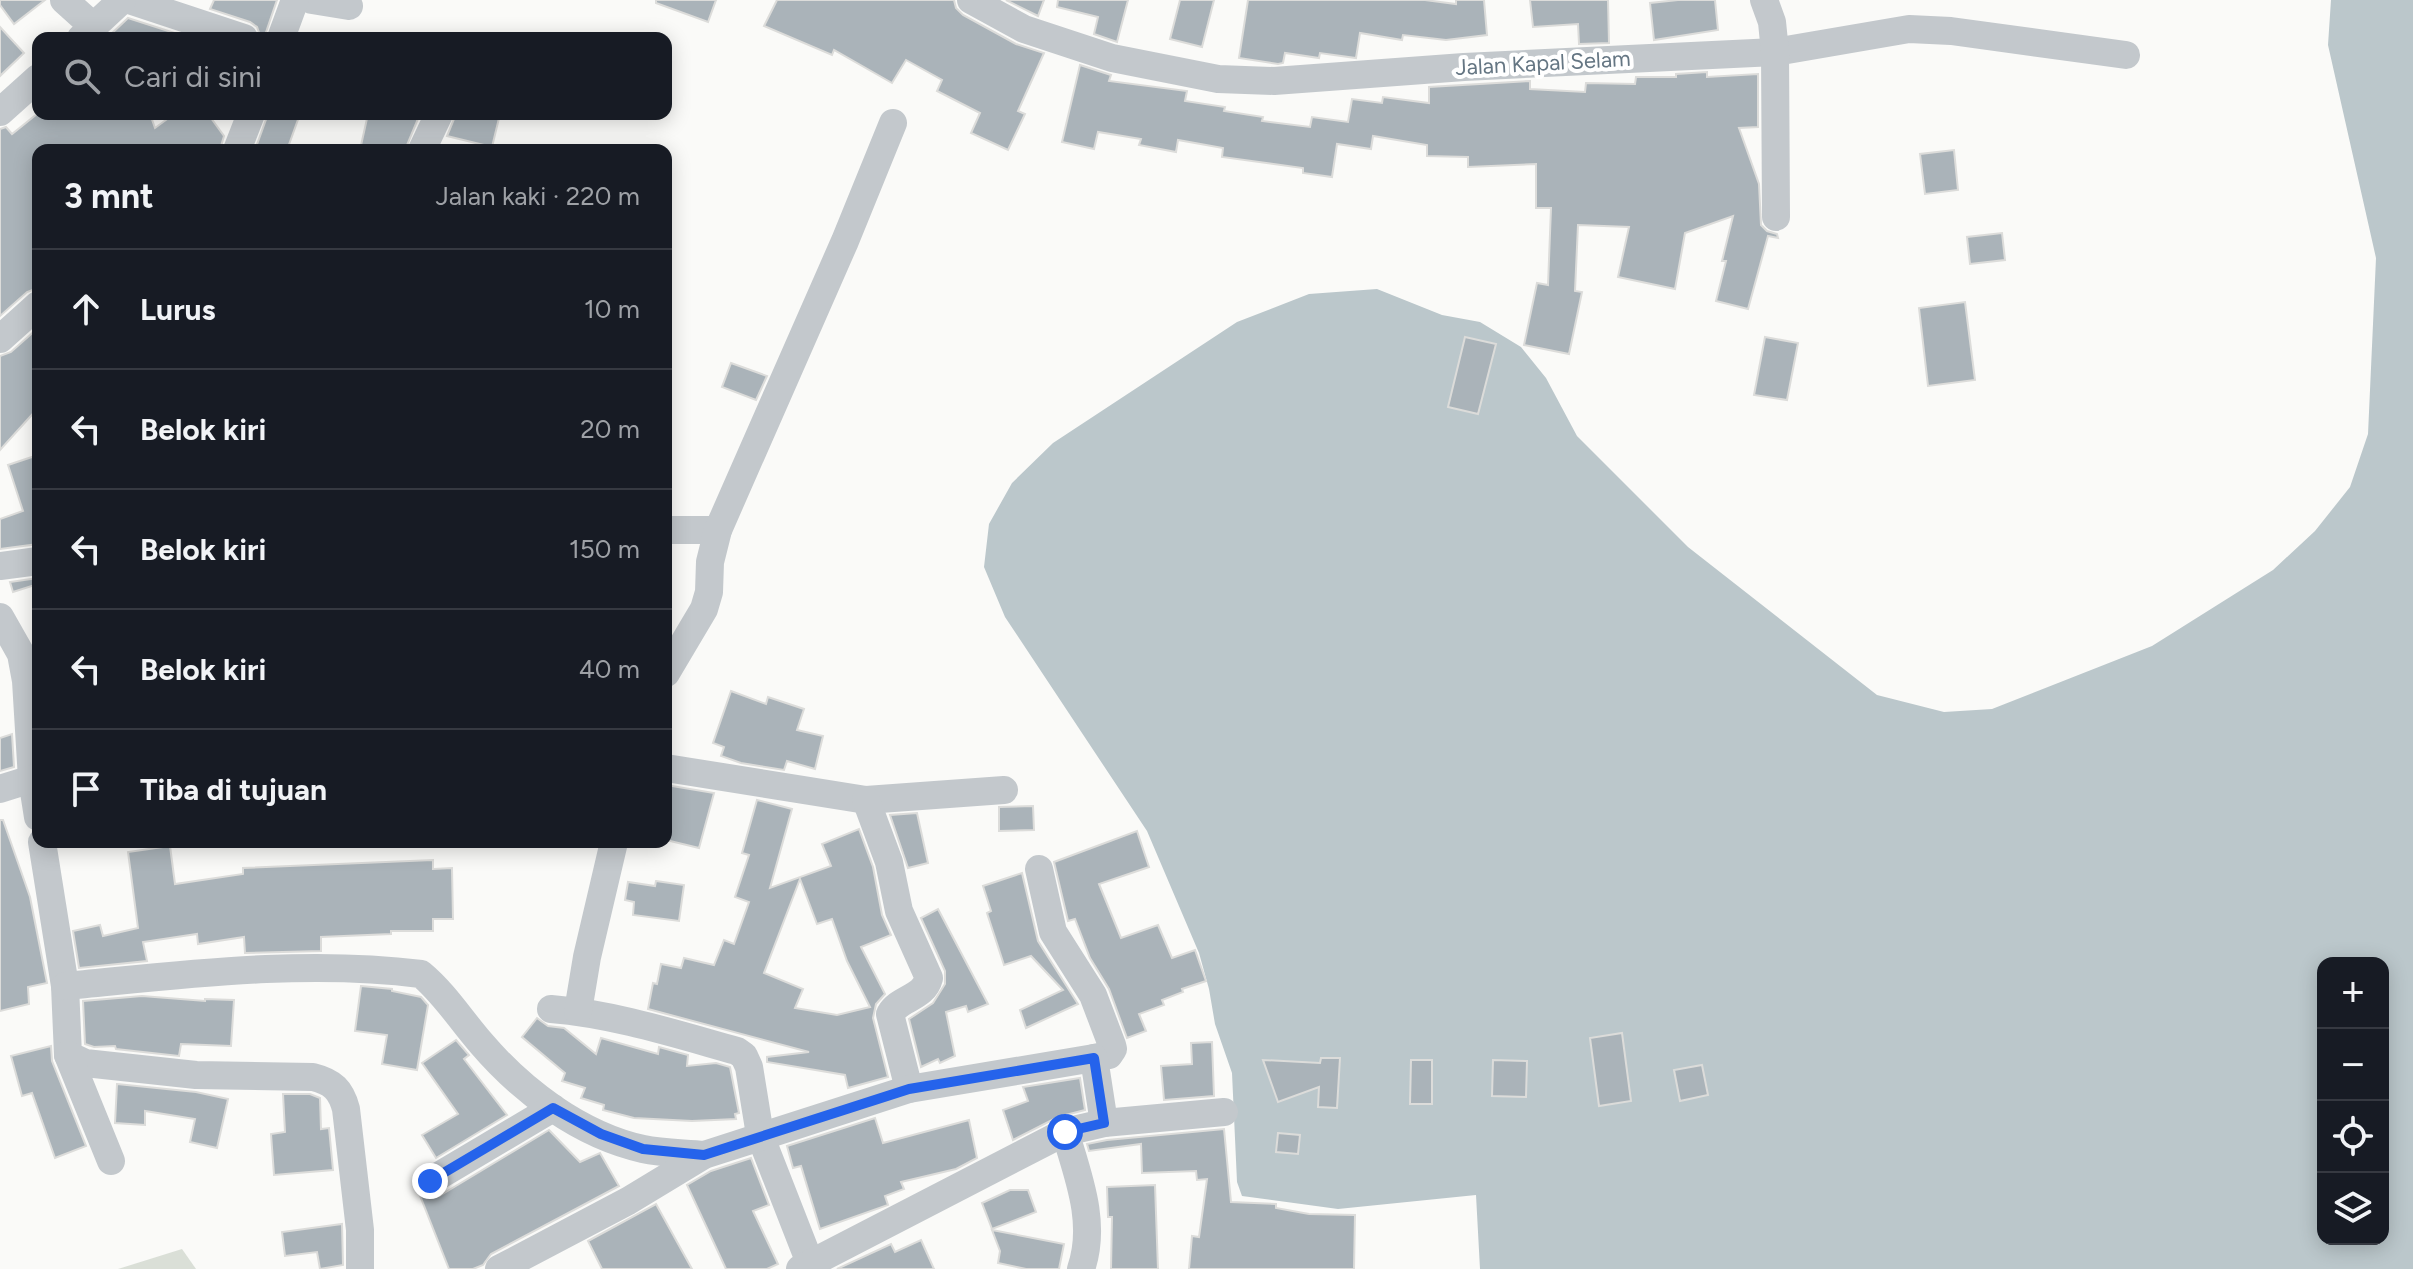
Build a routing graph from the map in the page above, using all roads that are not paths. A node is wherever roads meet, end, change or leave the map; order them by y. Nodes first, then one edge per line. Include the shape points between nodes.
1 (64, 0) edge
2 (122, 0) edge
3 (129, 0) edge
4 (295, 0) edge
5 (312, 0) edge
6 (971, 0) edge
7 (1764, 0) edge
8 (349, 6) dead end
9 (87, 32) edge
10 (226, 32) edge
11 (283, 32) edge
12 (1775, 52) junction
13 (2126, 55) dead end
14 (32, 83) edge
15 (0, 112) edge
16 (249, 120) edge
17 (436, 120) edge
18 (893, 123) dead end
19 (239, 144) edge
20 (425, 144) edge
21 (1776, 217) dead end
22 (32, 310) edge
23 (0, 339) edge
24 (672, 530) edge
25 (718, 530) junction
26 (32, 562) edge
27 (0, 566) edge
28 (0, 617) edge
29 (672, 663) edge
30 (32, 746) edge
31 (672, 769) edge
32 (32, 779) edge
33 (0, 789) edge
34 (1004, 790) dead end
35 (866, 800) junction
36 (43, 848) edge
37 (613, 848) edge
38 (1039, 869) dead end
39 (65, 986) junction
40 (68, 1055) junction
41 (1094, 1058) junction
42 (909, 1089) junction
43 (553, 1108) junction
44 (1224, 1112) dead end
45 (1104, 1123) junction
46 (1065, 1132) junction
47 (760, 1135) junction
48 (704, 1155) junction
49 (111, 1161) dead end
50 (430, 1181) dead end
51 (805, 1266) edge
52 (360, 1269) edge
53 (499, 1269) edge
54 (1081, 1269) edge

1 - 9 street
2 - 9 street
3 - 10 street
4 - 11 street
5 - 8 street
6 - 12 street, Jalan Kapal Selam via 1024,29 1112,58 1218,79 1274,81
7 - 12 street
12 - 13 street, Jalan Kapal Selam via 1909,29
12 - 21 street
14 - 15 street
16 - 19 street
17 - 20 street
18 - 25 street
22 - 23 street
24 - 25 street
25 - 29 street via 704,609
26 - 27 street
28 - 30 street via 21,654
31 - 35 street
32 - 33 street
34 - 35 street
35 - 42 street via 889,862 899,911 929,978 925,989 890,1014
36 - 39 street
37 - 47 street via 587,957 565,1010 737,1051 749,1067
38 - 41 street via 1053,932 1093,995 1112,1045 1109,1055
39 - 40 street
39 - 43 street via 318,968 421,974 517,1080
40 - 49 street
40 - 52 street via 85,1063 196,1075 313,1077 341,1091 360,1230
41 - 42 street
41 - 45 street
42 - 47 street
43 - 48 street via 643,1149
43 - 50 street
44 - 45 street
45 - 46 street
46 - 51 street
46 - 54 street via 1084,1193 1088,1230
47 - 48 street
47 - 51 street
48 - 53 street

